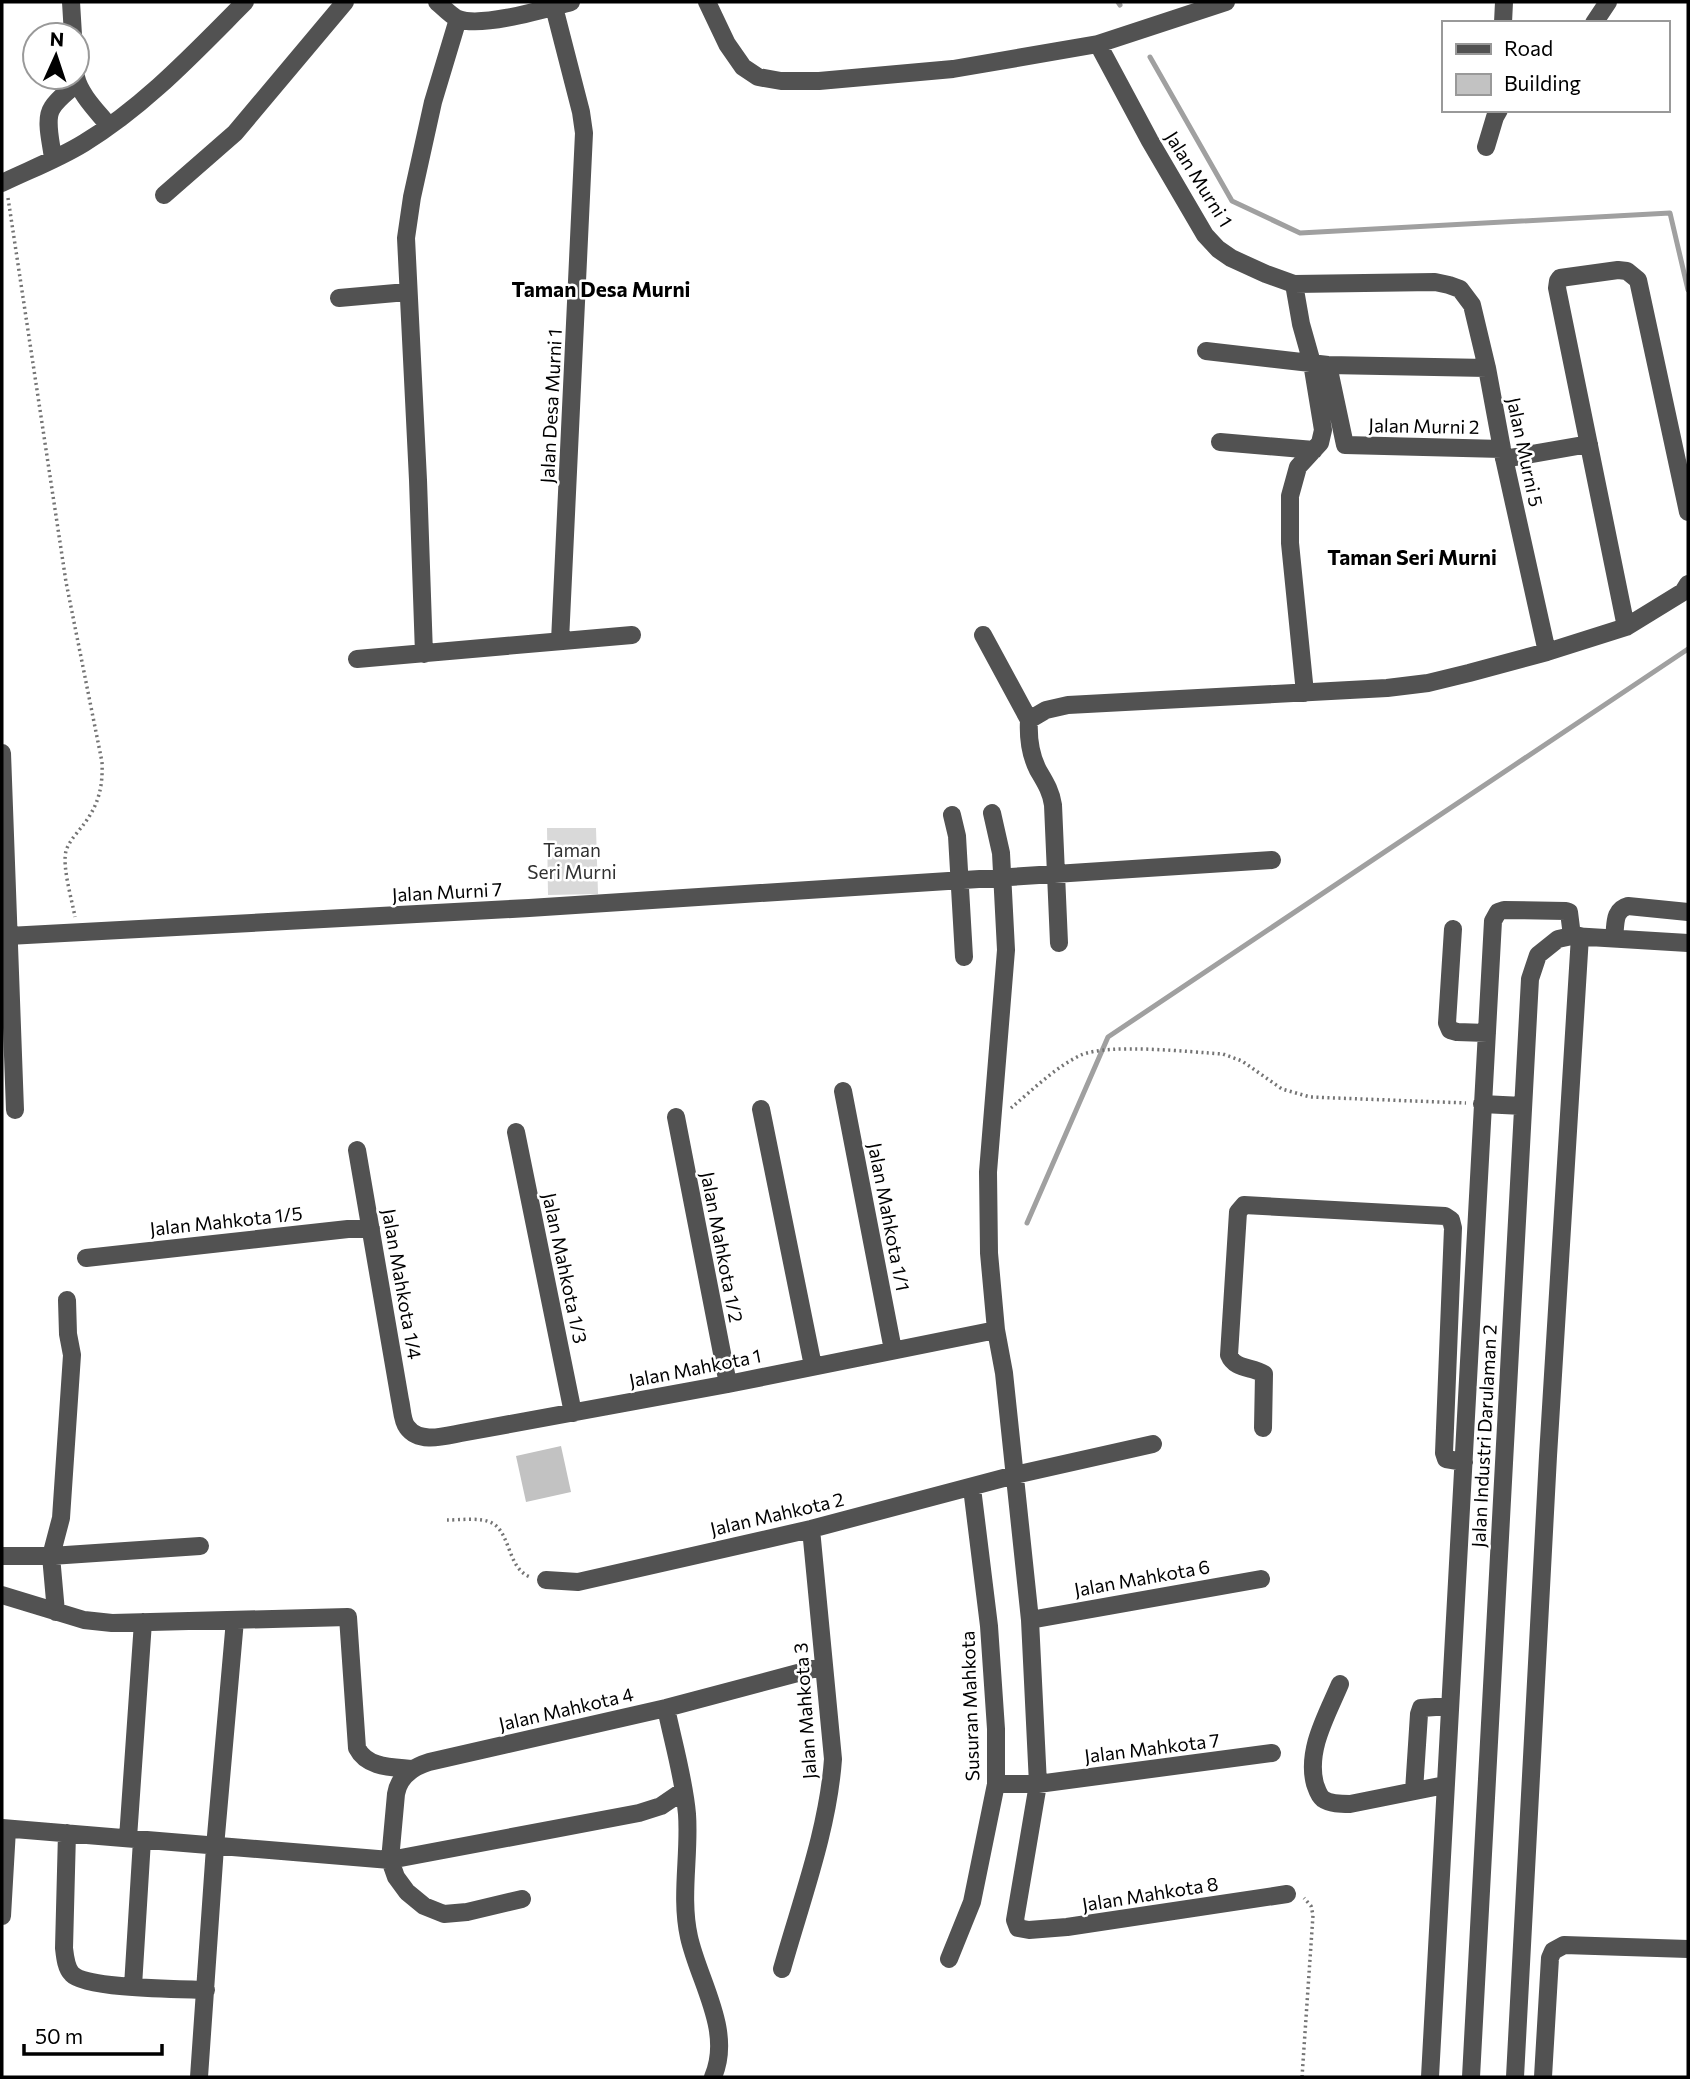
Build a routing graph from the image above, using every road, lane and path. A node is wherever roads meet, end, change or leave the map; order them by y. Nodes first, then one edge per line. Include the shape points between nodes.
1 (71, 2) edge
2 (245, 2) edge
3 (345, 2) edge
4 (437, 2) edge
5 (707, 2) edge
6 (1226, 2) edge
7 (1504, 2) edge
8 (1608, 2) edge
9 (562, 4) edge
10 (458, 19) junction
11 (72, 21) edge
12 (1503, 21) edge
13 (1595, 21) edge
14 (1098, 44) junction
15 (67, 91) edge
16 (85, 91) edge
17 (1498, 112) edge
18 (109, 126) junction
19 (1486, 147) dead end
20 (54, 159) junction
21 (4, 182) edge
22 (164, 195) dead end
23 (1435, 282) joint
24 (1294, 284) junction
25 (407, 292) junction
26 (339, 298) dead end
27 (1206, 351) dead end
28 (1320, 364) junction
29 (1487, 368) junction
30 (1220, 442) dead end
31 (1589, 444) junction
32 (1314, 450) junction
33 (1503, 454) junction
34 (1688, 512) edge
35 (1688, 584) edge
36 (1626, 627) junction
37 (632, 635) dead end
38 (983, 635) dead end
39 (560, 641) junction
40 (1548, 652) junction
41 (424, 654) junction
42 (357, 659) dead end
43 (1305, 693) junction
44 (1029, 720) junction
45 (2, 753) edge
46 (2, 784) edge
47 (992, 813) dead end
48 (952, 815) dead end
49 (1272, 860) dead end
50 (1056, 874) junction
51 (1003, 877) junction
52 (960, 880) junction
53 (1688, 912) edge
54 (1453, 929) dead end
55 (78, 932) junction
56 (8, 936) junction
57 (1576, 936) junction
58 (1614, 938) junction
59 (1059, 943) dead end
60 (1688, 943) edge
61 (964, 957) dead end
62 (1487, 1033) junction
63 (7, 1064) edge
64 (843, 1091) dead end
65 (1482, 1104) junction
66 (1523, 1106) junction
67 (761, 1109) dead end
68 (15, 1110) dead end
69 (676, 1117) dead end
70 (992, 1122) junction
71 (516, 1132) dead end
72 (357, 1150) dead end
73 (371, 1229) junction
74 (86, 1258) dead end
75 (67, 1300) dead end
76 (996, 1330) junction
77 (893, 1350) junction
78 (813, 1366) junction
79 (727, 1384) junction
80 (573, 1413) junction
81 (405, 1426) joint
82 (1263, 1428) dead end
83 (1153, 1444) dead end
84 (1464, 1462) junction
85 (1015, 1475) junction
86 (972, 1488) junction
87 (447, 1520) dead end
88 (811, 1529) junction
89 (200, 1546) dead end
90 (2, 1556) edge
91 (51, 1556) junction
92 (1261, 1578) dead end
93 (546, 1580) joint
94 (2, 1595) edge
95 (56, 1612) junction
96 (1031, 1619) junction
97 (235, 1620) junction
98 (144, 1622) junction
99 (824, 1666) junction
100 (1340, 1684) dead end
101 (1450, 1706) junction
102 (666, 1708) junction
103 (1272, 1753) dead end
104 (412, 1769) junction
105 (996, 1784) junction
106 (1038, 1784) junction
107 (1446, 1784) junction
108 (683, 1791) junction
109 (1414, 1791) junction
110 (5, 1828) edge
111 (67, 1833) junction
112 (135, 1839) junction
113 (215, 1847) junction
114 (390, 1860) junction
115 (1287, 1894) dead end
116 (522, 1899) dead end
117 (1313, 1915) dead end
118 (2, 1916) edge
119 (1688, 1949) edge
120 (948, 1959) dead end
121 (782, 1969) dead end
122 (133, 1986) junction
123 (206, 1990) junction
124 (199, 2077) edge
125 (713, 2077) edge
126 (1302, 2077) edge
127 (1430, 2077) edge
128 (1471, 2077) edge
129 (1515, 2077) edge
130 (1543, 2077) edge

1 - 11 street
2 - 18 street via 189,58
3 - 22 street via 235,133
4 - 10 street
5 - 14 street via 743,67 758,77 781,81 953,69
6 - 14 street
7 - 12 street
8 - 13 street
9 - 10 street, Jalan Desa Murni 1 via 488,20
9 - 39 street, Jalan Desa Murni 1 via 584,133
10 - 25 street via 412,197 406,238
14 - 24 street, Jalan Murni 1 via 1205,235 1231,258
15 - 20 street via 50,111
16 - 18 street
17 - 19 street
18 - 20 street
20 - 21 street
21 - 55 path via 66,582 102,762 99,798 65,854
23 - 24 street, Jalan Murni 1
23 - 29 street, Jalan Murni 5 via 1460,289 1472,304
24 - 28 street via 1301,324
25 - 26 street
25 - 41 street
27 - 28 street
28 - 29 street
28 - 32 street via 1323,437
28 - 33 street, Jalan Murni 2 via 1345,445
29 - 33 street, Jalan Murni 5
30 - 32 street
31 - 33 street, Jalan Murni 2
31 - 34 street via 1558,281 1566,276 1627,271 1638,279
31 - 36 street
32 - 43 street via 1298,467 1290,496 1290,544
33 - 40 street, Jalan Murni 5
35 - 36 street via 1683,592
36 - 40 street
37 - 39 street
38 - 44 street
39 - 41 street
40 - 43 street via 1428,683
41 - 42 street
43 - 44 street via 1068,705
44 - 50 street via 1030,748 1051,790
45 - 46 street
46 - 56 street
47 - 51 street
48 - 52 street
49 - 50 street, Jalan Murni 7
50 - 51 street, Jalan Murni 7
50 - 59 street
51 - 52 street, Jalan Murni 7
51 - 70 street via 1006,950
52 - 55 street, Jalan Murni 7
52 - 61 street
53 - 58 street via 1621,908
54 - 62 street via 1447,1023 1457,1032
55 - 56 street, Jalan Murni 7
56 - 63 street
57 - 58 street
57 - 62 street via 1566,911 1504,910 1495,915
57 - 66 street, Jalan Industri Darulaman 2 via 1558,939 1538,955 1530,979
57 - 129 street
58 - 60 street
62 - 65 street
63 - 68 street
64 - 77 street, Jalan Mahkota 1/1
65 - 66 street
65 - 70 path via 1310,1097 1282,1089 1233,1056 1120,1049 1095,1051 1065,1065
65 - 84 street
66 - 128 street, Jalan Industri Darulaman 2
67 - 78 street
69 - 79 street, Jalan Mahkota 1/2
70 - 76 street via 989,1253
71 - 80 street, Jalan Mahkota 1/3
72 - 73 street, Jalan Mahkota 1/4
73 - 74 street, Jalan Mahkota 1/5
73 - 81 street, Jalan Mahkota 1/4
75 - 91 street via 72,1354 61,1518
76 - 77 street, Jalan Mahkota 1
76 - 85 street
77 - 78 street, Jalan Mahkota 1
78 - 79 street, Jalan Mahkota 1
79 - 80 street, Jalan Mahkota 1
80 - 81 street, Jalan Mahkota 1 via 431,1438
82 - 84 street via 1264,1374 1236,1365 1229,1355 1240,1208 1446,1216 1453,1227 1444,1453 1446,1459
83 - 85 street, Jalan Mahkota 2
84 - 101 street
85 - 86 street, Jalan Mahkota 2
85 - 96 street
86 - 88 street, Jalan Mahkota 2
86 - 105 street, Susuran Mahkota via 989,1626
87 - 93 path via 492,1523 524,1575
88 - 93 street, Jalan Mahkota 2 via 578,1582
88 - 99 street, Jalan Mahkota 3
89 - 91 street
90 - 91 street
91 - 95 street
92 - 96 street, Jalan Mahkota 6
94 - 95 street
95 - 98 street via 84,1620
96 - 106 street
97 - 98 street
97 - 104 street via 348,1616 357,1748 361,1757 372,1763
97 - 113 street
98 - 112 street
99 - 102 street, Jalan Mahkota 4
99 - 121 street, Jalan Mahkota 3 via 833,1759 831,1791
100 - 109 street via 1315,1749 1317,1791 1335,1804 1350,1804
101 - 107 street
101 - 109 street via 1421,1708
102 - 104 street, Jalan Mahkota 4
102 - 108 street
103 - 106 street, Jalan Mahkota 7
104 - 114 street via 397,1785
105 - 106 street, Jalan Mahkota 7
105 - 120 street, Susuran Mahkota via 972,1902
106 - 115 street, Jalan Mahkota 8 via 1015,1920 1018,1928 1067,1927
107 - 109 street
107 - 127 street
108 - 114 street via 661,1806 639,1813
108 - 125 street via 686,1919 715,2015 719,2056
110 - 111 street
110 - 118 street
111 - 112 street
111 - 122 street via 67,1965 72,1975 94,1984
112 - 113 street
112 - 122 street
113 - 114 street
113 - 123 street
114 - 116 street via 407,1892 444,1914
117 - 126 path
119 - 130 street via 1564,1945 1553,1951
122 - 123 street
123 - 124 street

